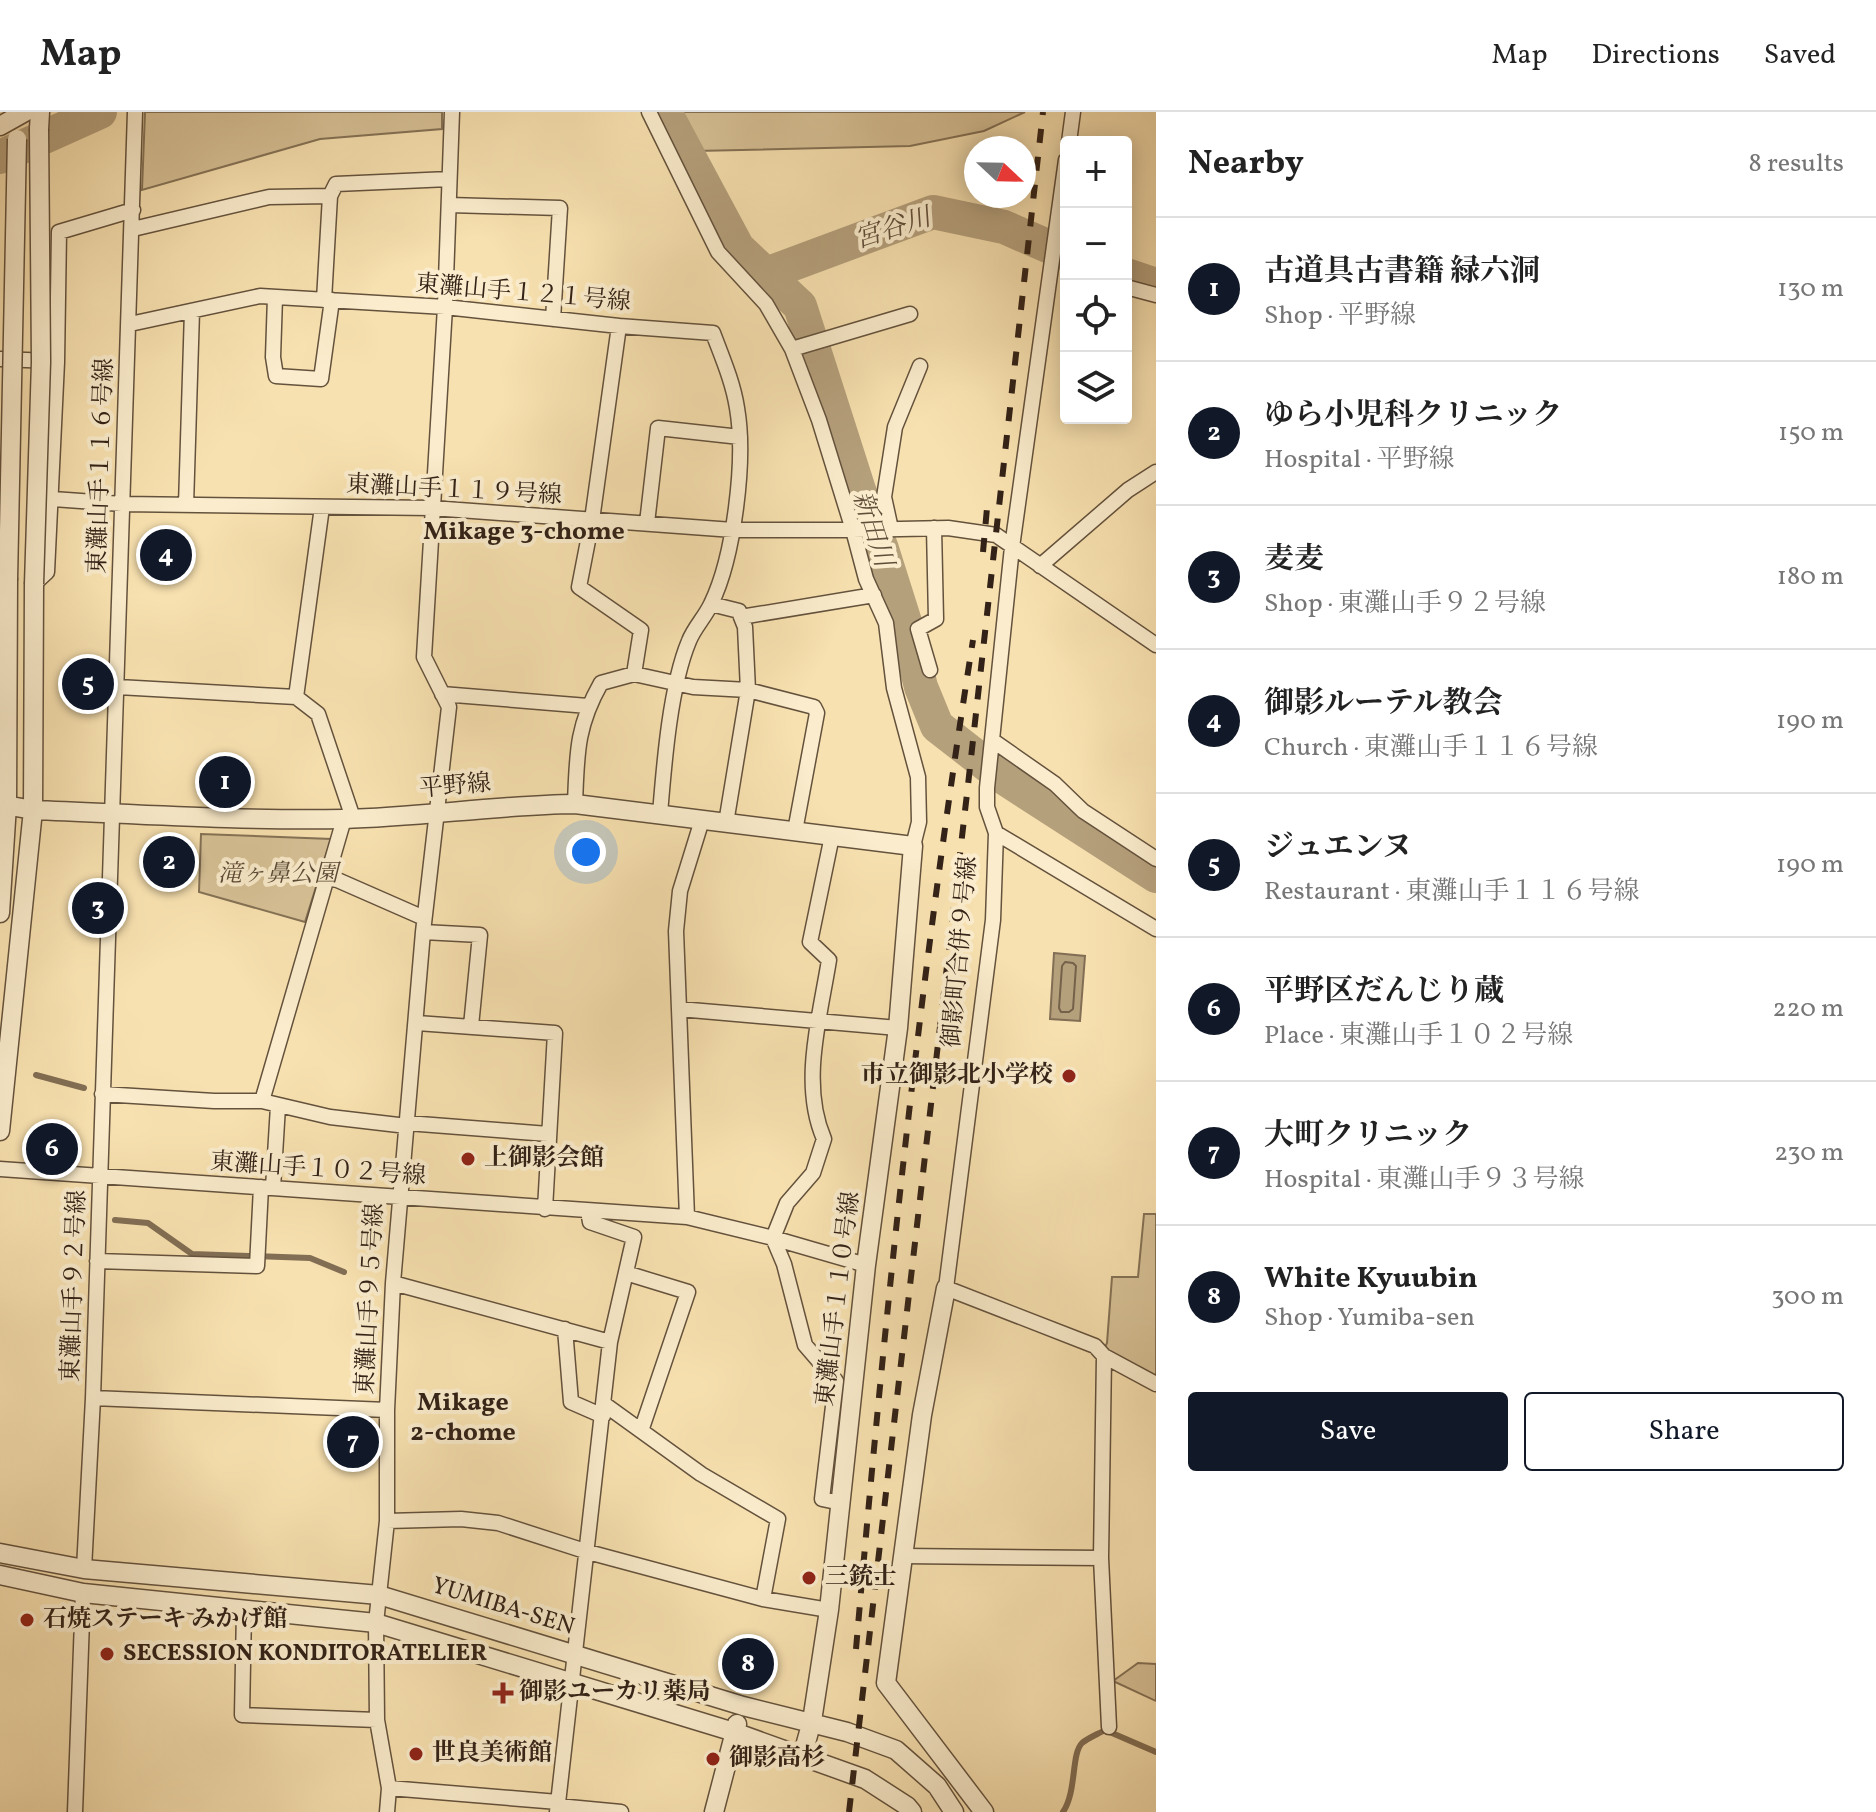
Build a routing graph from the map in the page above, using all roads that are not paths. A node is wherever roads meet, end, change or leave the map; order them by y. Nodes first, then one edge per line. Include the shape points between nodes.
1 (452, 112) edge
2 (1073, 112) edge
3 (649, 113) edge
4 (20, 114) edge
5 (135, 116) edge
6 (40, 120) edge
7 (0, 126) edge
8 (1070, 136) edge
9 (449, 179) junction
10 (330, 196) junction
11 (1060, 201) edge
12 (449, 205) junction
13 (133, 210) junction
14 (133, 229) junction
15 (1051, 261) junction
16 (1060, 267) edge
17 (1132, 289) edge
18 (1156, 295) edge
19 (275, 297) junction
20 (328, 300) junction
21 (445, 307) junction
22 (192, 311) junction
23 (910, 314) dead end
24 (553, 319) junction
25 (130, 324) junction
26 (619, 326) junction
27 (797, 348) junction
28 (0, 359) edge
29 (57, 362) junction
30 (920, 366) dead end
31 (740, 437) junction
32 (1156, 472) edge
33 (53, 499) junction
34 (122, 504) junction
35 (186, 505) junction
36 (322, 507) junction
37 (432, 508) junction
38 (592, 520) junction
39 (647, 523) junction
40 (934, 528) junction
41 (733, 530) junction
42 (857, 530) junction
43 (886, 530) junction
44 (1012, 547) junction
45 (0, 559) edge
46 (1040, 566) junction
47 (8, 580) junction
48 (34, 584) junction
49 (874, 595) junction
50 (711, 604) junction
51 (741, 617) junction
52 (4, 627) edge
53 (1156, 645) edge
54 (930, 670) dead end
55 (634, 674) junction
56 (677, 682) junction
57 (118, 687) junction
58 (748, 690) junction
59 (442, 694) junction
60 (296, 697) junction
61 (588, 706) junction
62 (991, 745) junction
63 (4, 804) edge
64 (575, 804) junction
65 (33, 810) junction
66 (113, 813) junction
67 (435, 814) junction
68 (660, 814) junction
69 (348, 819) junction
70 (702, 820) junction
71 (726, 823) junction
72 (795, 831) junction
73 (996, 833) junction
74 (832, 836) junction
75 (913, 846) junction
76 (1156, 859) edge
77 (326, 875) junction
78 (0, 913) edge
79 (424, 925) junction
80 (1156, 929) edge
81 (679, 1009) junction
82 (820, 1020) junction
83 (417, 1023) junction
84 (471, 1026) junction
85 (898, 1028) junction
86 (102, 1094) junction
87 (262, 1101) junction
88 (278, 1106) junction
89 (407, 1124) junction
90 (0, 1131) edge
91 (548, 1134) junction
92 (0, 1169) edge
93 (100, 1177) junction
94 (267, 1188) junction
95 (399, 1197) junction
96 (545, 1209) junction
97 (588, 1211) junction
98 (687, 1217) junction
99 (773, 1238) junction
100 (97, 1261) junction
101 (866, 1265) junction
102 (626, 1273) junction
103 (393, 1283) junction
104 (946, 1288) junction
105 (565, 1329) junction
106 (610, 1342) junction
107 (1104, 1356) junction
108 (1156, 1384) edge
109 (93, 1398) junction
110 (387, 1410) junction
111 (603, 1410) junction
112 (641, 1431) junction
113 (841, 1503) junction
114 (387, 1521) junction
115 (588, 1552) junction
116 (0, 1553) edge
117 (903, 1556) junction
118 (1101, 1558) junction
119 (84, 1569) junction
120 (0, 1575) edge
121 (83, 1593) junction
122 (379, 1595) junction
123 (763, 1599) junction
124 (244, 1610) junction
125 (829, 1610) junction
126 (376, 1623) junction
127 (574, 1654) junction
128 (570, 1681) junction
129 (743, 1706) junction
130 (377, 1720) junction
131 (812, 1721) junction
132 (1109, 1727) dead end
133 (734, 1732) junction
134 (802, 1757) junction
135 (389, 1788) junction
136 (558, 1807) edge
137 (75, 1812) edge
138 (387, 1812) edge
139 (621, 1812) edge
140 (714, 1812) edge
141 (912, 1812) edge
142 (954, 1812) edge
143 (984, 1812) edge

1 - 9 street
2 - 8 street
3 - 27 street via 718,252 766,304
4 - 7 street
4 - 47 street, bridge
5 - 13 street, 東灘山手１１６号線
6 - 48 street, bridge via 41,362
9 - 10 street via 336,184
9 - 12 street
10 - 14 street via 269,197
10 - 20 street
11 - 15 street, 御影町合併９号線
12 - 21 street
12 - 24 street via 560,208
13 - 14 street, 東灘山手１１６号線
13 - 29 street via 59,232
14 - 25 street, 東灘山手１１６号線
15 - 16 street
15 - 44 street, 御影町合併９号線
17 - 18 street
19 - 20 street, 東灘山手１２１号線
19 - 20 street via 276,376 321,379
19 - 22 street, 東灘山手１２１号線
20 - 21 street, 東灘山手１２１号線
21 - 24 street, 東灘山手１２１号線
21 - 37 street
22 - 25 street, 東灘山手１２１号線
22 - 35 street
23 - 27 street
24 - 26 street, 東灘山手１２１号線
25 - 34 street, 東灘山手１１６号線
26 - 31 street, 東灘山手１２１号線 via 713,333 734,393
26 - 38 street
27 - 42 street
28 - 29 street
29 - 33 street
30 - 43 street via 895,427 884,497
31 - 39 street via 658,428
31 - 41 street, 東灘山手１２１号線
32 - 46 street
33 - 34 street, 東灘山手１１９号線
33 - 48 street via 47,572
34 - 35 street, 東灘山手１１９号線
34 - 57 street, 東灘山手１１６号線
35 - 36 street, 東灘山手１１９号線
36 - 37 street, 東灘山手１１９号線
36 - 60 street
37 - 38 street, 東灘山手１１９号線
37 - 59 street via 424,657
38 - 39 street, 東灘山手１１９号線
38 - 55 street via 579,587 641,630
39 - 41 street, 東灘山手１１９号線
40 - 43 street, 東灘山手１１９号線
40 - 44 street, 東灘山手１１９号線 via 984,532
40 - 54 street via 936,619 918,629
41 - 42 street, 東灘山手１１９号線
41 - 50 street, 東灘山手１２１号線
42 - 43 street, 東灘山手１１９号線
42 - 49 street
44 - 46 street
44 - 62 street, 御影町合併９号線
45 - 47 street
46 - 53 street
47 - 52 street
48 - 65 street
49 - 51 street
49 - 75 street via 886,623 894,688 918,777 919,822
50 - 51 street via 739,611
50 - 56 street, 東灘山手１２１号線 via 689,640
51 - 58 street
52 - 63 street
55 - 56 street
55 - 61 street via 601,683
56 - 58 street
56 - 68 street, 東灘山手１２１号線
57 - 60 street
57 - 66 street, 東灘山手１１６号線
58 - 71 street
58 - 72 street via 814,707 817,713
59 - 61 street
59 - 67 street, 東灘山手９５号線 via 449,707
60 - 69 street via 318,714
61 - 64 street via 578,739
62 - 73 street, 御影町合併９号線 via 987,807
62 - 76 street via 1055,784 1083,811
63 - 65 street, 平野線
63 - 78 street
64 - 67 street, 平野線
64 - 68 street, 平野線
65 - 66 street, 平野線
65 - 90 street
66 - 69 street, 平野線
66 - 86 street, 東灘山手９２号線
67 - 69 street, 平野線
67 - 79 street, 東灘山手９５号線
68 - 70 street, 平野線
69 - 77 street
70 - 71 street, 平野線
70 - 81 street via 680,891
71 - 72 street, 平野線
72 - 74 street, 平野線
73 - 80 street
73 - 104 street, 御影町合併９号線 via 993,920
74 - 75 street, 平野線
74 - 82 street via 810,942 829,960
75 - 85 street, 東灘山手１１０号線
77 - 79 street
77 - 87 street
79 - 83 street, 東灘山手９５号線
79 - 84 street via 480,935
81 - 82 street
81 - 98 street
82 - 85 street
82 - 99 street via 812,1070 824,1139 813,1173 787,1203
83 - 84 street
83 - 89 street, 東灘山手９５号線
84 - 91 street via 555,1033
85 - 101 street, 東灘山手１１０号線
86 - 87 street
86 - 93 street, 東灘山手９２号線
87 - 88 street
88 - 89 street
88 - 94 street
89 - 91 street
89 - 95 street, 東灘山手９５号線
91 - 96 street
92 - 93 street, 東灘山手１０２号線
93 - 94 street, 東灘山手１０２号線
93 - 100 street, 東灘山手９２号線
94 - 95 street, 東灘山手１０２号線
94 - 100 street via 257,1266
95 - 96 street, 東灘山手１０２号線
95 - 103 street, 東灘山手９５号線
96 - 97 street, 東灘山手１０２号線
97 - 98 street, 東灘山手１０２号線
97 - 102 street via 590,1222 634,1237
98 - 99 street, 東灘山手１０２号線
99 - 101 street, 東灘山手１０２号線
99 - 113 street via 805,1345 836,1381 822,1499
100 - 109 street, 東灘山手９２号線
101 - 113 street, 東灘山手１１０号線
102 - 106 street
102 - 112 street via 688,1292
103 - 105 street
103 - 110 street, 東灘山手９５号線
104 - 107 street via 1095,1346
104 - 117 street, 御影町合併９号線
105 - 106 street
105 - 111 street via 571,1402
106 - 111 street
107 - 108 street
107 - 118 street
109 - 110 street
109 - 119 street, 東灘山手９２号線
110 - 114 street, 東灘山手９５号線
111 - 112 street
111 - 115 street
112 - 123 street via 778,1519
113 - 125 street, 東灘山手１１０号線
114 - 115 street via 498,1523
114 - 122 street, 東灘山手９５号線
115 - 123 street
115 - 127 street
116 - 119 street, YUMIBA-SEN
117 - 118 street
117 - 143 street, 御影町合併９号線 via 886,1683
118 - 132 street
119 - 122 street, YUMIBA-SEN
120 - 121 street
121 - 124 street
121 - 137 street
122 - 126 street, 東灘山手９５号線
122 - 127 street, YUMIBA-SEN
123 - 125 street
124 - 126 street
124 - 130 street via 242,1715
125 - 131 street, 東灘山手１１０号線
126 - 128 street
126 - 130 street, 東灘山手９５号線
127 - 128 street
127 - 129 street, YUMIBA-SEN
128 - 133 street
128 - 136 street
129 - 131 street, YUMIBA-SEN
129 - 133 street
130 - 135 street, 東灘山手９５号線
131 - 134 street, 東灘山手１１０号線
131 - 142 street, YUMIBA-SEN via 896,1750 937,1786
133 - 134 street
133 - 140 street
134 - 141 street via 865,1779
135 - 136 street
135 - 138 street, 東灘山手９５号線
136 - 139 street

